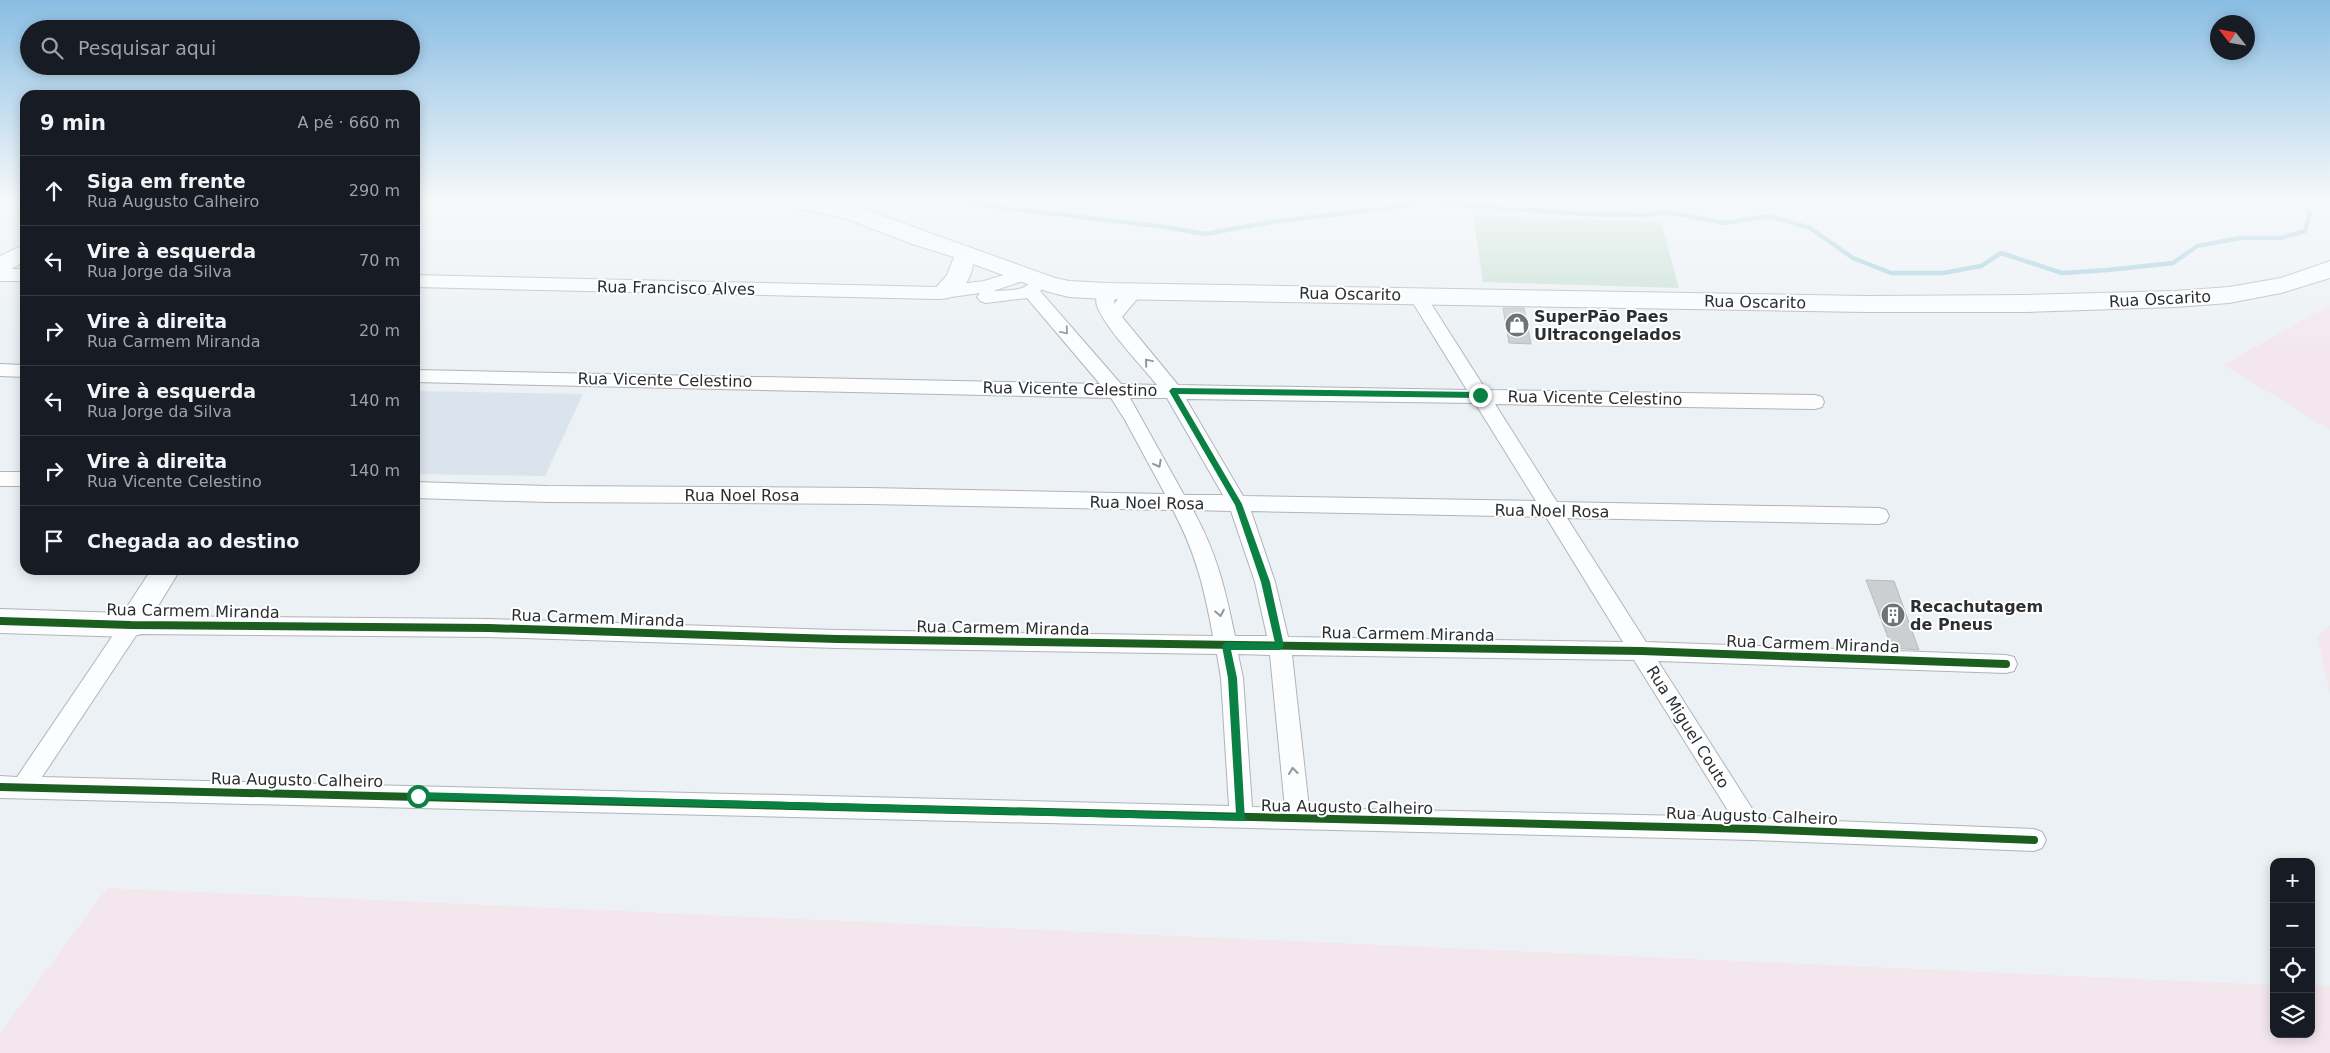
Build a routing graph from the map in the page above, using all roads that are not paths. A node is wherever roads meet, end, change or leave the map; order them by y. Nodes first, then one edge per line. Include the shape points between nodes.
1 (939, 249) edge
2 (955, 249) edge
3 (20, 254) edge
4 (962, 262) junction
5 (0, 266) edge
6 (2330, 269) edge
7 (0, 275) edge
8 (20, 275) edge
9 (420, 282) edge
10 (1025, 285) junction
11 (1096, 291) junction
12 (1134, 292) junction
13 (941, 293) junction
14 (1416, 295) junction
15 (1112, 317) junction
16 (0, 370) edge
17 (20, 371) edge
18 (420, 376) edge
19 (1116, 391) junction
20 (1172, 391) junction
21 (1480, 395) junction
22 (1815, 402) dead end
23 (0, 479) edge
24 (20, 479) edge
25 (420, 490) edge
26 (1179, 503) junction
27 (1238, 504) junction
28 (1553, 511) junction
29 (1879, 516) dead end
30 (163, 575) edge
31 (0, 621) edge
32 (131, 625) junction
33 (1226, 646) junction
34 (1280, 646) junction
35 (1640, 651) junction
36 (2006, 664) dead end
37 (0, 787) edge
38 (23, 787) junction
39 (1241, 818) junction
40 (1298, 820) junction
41 (1752, 829) junction
42 (2034, 840) dead end

1 - 4 main road, Rua Oscarito
2 - 10 main road, Rua Oscarito via 968,253
3 - 5 main road
4 - 10 main road, Rua Oscarito
4 - 13 main road via 957,281
6 - 14 main road, Rua Oscarito via 2277,286 2217,296 2081,303 1975,305
7 - 8 street
9 - 13 street, Rua Francisco Alves
10 - 11 main road, Rua Oscarito via 1057,295
10 - 13 street, Rua Francisco Alves
10 - 13 street, Rua Francisco Alves via 963,297
10 -> 19 street
11 - 12 main road, Rua Oscarito
11 - 15 street
12 - 14 main road, Rua Oscarito
12 - 15 street
14 - 21 street, Rua Miguel Couto
20 -> 15 street
16 - 17 street
18 - 19 street, Rua Vicente Celestino
19 - 20 street, Rua Vicente Celestino
19 -> 26 street
20 - 21 street, Rua Vicente Celestino
20 - 27 street
21 - 22 street, Rua Vicente Celestino
21 - 28 street, Rua Miguel Couto
23 - 24 street
25 - 26 street, Rua Noel Rosa
26 - 27 street, Rua Noel Rosa
26 -> 33 street via 1200,542 1214,583
27 - 28 street, Rua Noel Rosa
27 - 34 street via 1265,582
28 - 29 street, Rua Noel Rosa
28 - 35 street, Rua Miguel Couto
30 - 32 main road
31 - 32 main road, Rua Carmem Miranda
32 - 33 street, Rua Carmem Miranda via 489,628
32 - 38 street
33 - 34 street, Rua Carmem Miranda
33 - 39 street via 1232,678
34 - 35 street, Rua Carmem Miranda
40 -> 34 street
35 - 36 street, Rua Carmem Miranda
35 - 41 street, Rua Miguel Couto
37 - 38 street, Rua Augusto Calheiro
38 - 39 street, Rua Augusto Calheiro
39 - 40 street, Rua Augusto Calheiro
40 - 41 street, Rua Augusto Calheiro
41 - 42 street, Rua Augusto Calheiro

